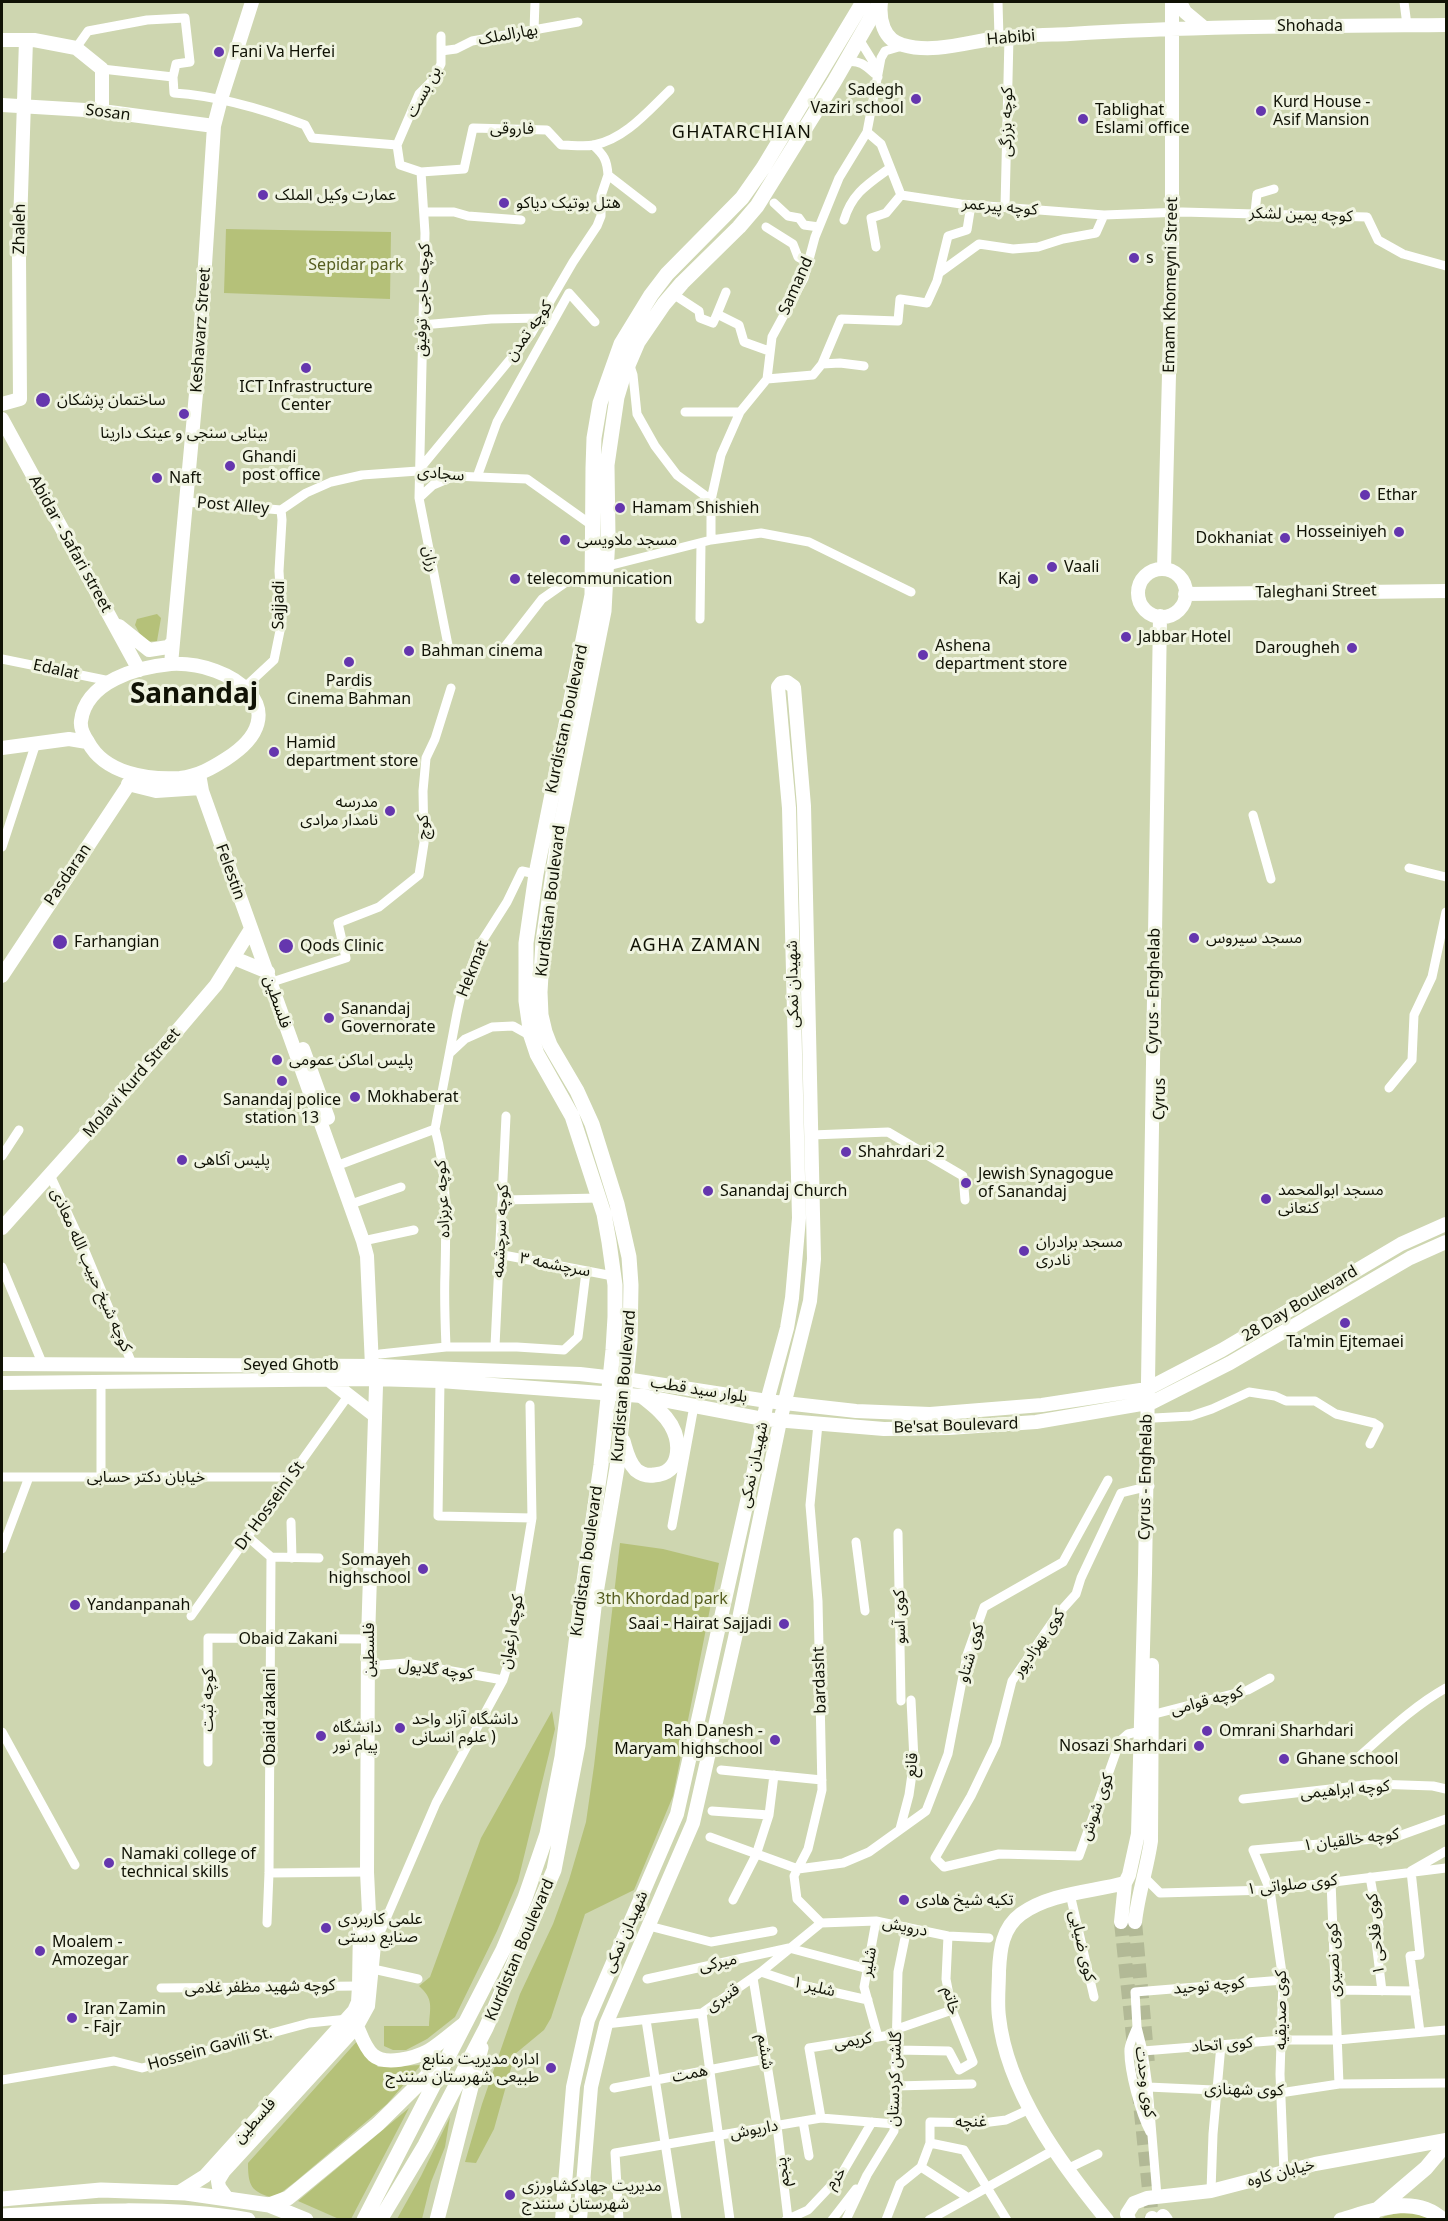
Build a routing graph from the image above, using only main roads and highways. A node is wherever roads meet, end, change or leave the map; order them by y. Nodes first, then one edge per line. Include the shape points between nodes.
1 (252, 2) edge
2 (863, 2) edge
3 (881, 2) edge
4 (1172, 2) edge
5 (1180, 2) edge
6 (1446, 25) edge
7 (1173, 27) junction
8 (1203, 27) junction
9 (2, 40) edge
10 (26, 40) junction
11 (2, 105) edge
12 (23, 106) junction
13 (102, 111) junction
14 (214, 126) junction
15 (2, 404) edge
16 (2, 419) edge
17 (1164, 569) junction
18 (1446, 591) edge
19 (1185, 594) junction
20 (1164, 616) junction
21 (111, 618) junction
22 (173, 642) junction
23 (171, 664) junction
24 (139, 670) junction
25 (85, 737) junction
26 (2, 741) edge
27 (2, 748) edge
28 (200, 774) junction
29 (131, 780) junction
30 (201, 788) junction
31 (804, 806) junction
32 (789, 808) junction
33 (250, 929) junction
34 (234, 958) junction
35 (265, 969) junction
36 (2, 975) edge
37 (812, 1135) junction
38 (796, 1137) junction
39 (1446, 1224) edge
40 (2, 1228) edge
41 (1446, 1242) edge
42 (1329, 1285) junction
43 (1337, 1300) junction
44 (2, 1364) edge
45 (377, 1372) junction
46 (580, 1374) joint
47 (329, 1380) junction
48 (2, 1383) edge
49 (627, 1384) junction
50 (609, 1385) junction
51 (1150, 1387) junction
52 (578, 1390) joint
53 (642, 1396) junction
54 (767, 1401) junction
55 (784, 1403) junction
56 (1150, 1403) junction
57 (375, 1415) junction
58 (763, 1419) junction
59 (780, 1421) junction
60 (621, 1432) junction
61 (1149, 1486) junction
62 (731, 1570) junction
63 (748, 1574) junction
64 (1145, 1721) junction
65 (1125, 1883) junction
66 (369, 1913) junction
67 (469, 2020) junction
68 (353, 2022) junction
69 (486, 2028) junction
70 (428, 2051) junction
71 (450, 2053) junction
72 (1446, 2142) edge
73 (178, 2193) junction
74 (227, 2198) junction
75 (2, 2199) edge
76 (269, 2205) junction
77 (1371, 2215) edge
78 (2, 2216) edge
79 (71, 2216) edge
80 (24, 2217) edge
81 (248, 2220) edge
82 (306, 2220) edge
83 (364, 2220) edge
84 (380, 2220) edge
85 (437, 2220) edge
86 (562, 2220) edge
87 (580, 2220) edge
88 (1107, 2220) edge
89 (1129, 2220) edge
90 (1341, 2220) edge
91 (1443, 2220) edge

1 - 14 main road, Keshavarz Street
2 - 50 main road, Kurdistan boulevard via 742,198 651,294 621,344 600,403 594,438 592,585 536,874 526,943 526,1002 537,1054 572,1116 609,1242 615,1317
3 - 7 main road, Habibi via 879,15 887,34 904,46
3 - 49 main road, Kurdistan Boulevard via 758,206 673,294 638,342 617,397 607,465 608,566 604,611 548,902 540,992 545,1032 592,1124 625,1235 631,1285
4 - 7 main road, Emam Khomeyni Street
5 - 8 main road via 1185,12
6 - 8 main road, Shohada
7 - 8 main road, Shohada
7 - 17 main road, Emam Khomeyni Street
9 - 10 main road
10 - 12 main road, Zhaleh
10 - 13 main road via 76,48 102,69
11 - 12 main road, Sosan
12 - 13 main road, Sosan
12 - 15 main road, Zhaleh via 20,399
13 - 14 main road, Sosan
14 - 22 main road, Keshavarz Street via 198,372
16 - 21 main road, Abidar - Safari street
17 - 19 main road via 1178,575
17 - 20 main road via 1149,572 1138,589 1143,607
18 - 19 main road, Taleghani Street
19 - 20 main road via 1180,608
20 - 51 main road, Cyrus - Enghelab
21 - 22 main road via 149,650
21 - 24 main road, Abidar - Safari street
22 - 23 main road, Keshavarz Street
23 - 24 main road
23 - 28 main road via 207,667 235,679 257,706 257,730 241,749
24 - 25 main road via 110,681 90,700 81,721
25 - 26 main road
25 - 27 main road
25 - 29 main road via 103,761
28 - 29 main road
28 - 30 main road, Felestin
29 - 30 main road via 156,791
29 - 36 main road, Pasdaran
30 - 33 main road, Felestin
31 - 32 main road
31 - 32 main road, شهیدان نمکی via 794,687 784,682 778,687
31 - 37 main road, شهیدان نمکی
32 - 38 main road, شهیدان نمکی
33 - 34 main road, Molavi Kurd Street
33 - 35 main road, Felestin
34 - 35 main road
34 - 40 main road, Molavi Kurd Street via 186,1021
35 - 45 main road, فلسطین via 367,1240
37 - 38 main road
37 - 55 main road, شهیدان نمکی via 814,1259 810,1301
38 - 54 main road, شهیدان نمکی via 798,1218 792,1299
39 - 42 main road, 28 Day Boulevard via 1401,1244
41 - 43 main road, 28 Day Boulevard
42 - 43 main road
42 - 51 main road, 28 Day Boulevard via 1222,1350
43 - 56 main road, 28 Day Boulevard via 1230,1363
44 - 45 main road, Seyed Ghotb
45 - 46 main road, Seyed Ghotb
45 - 47 main road, Seyed Ghotb
45 - 52 main road, Seyed Ghotb via 440,1381
45 - 57 main road, فلسطین
46 - 49 main road, بلوار سید قطب
47 - 48 main road, Seyed Ghotb
47 - 57 main road
49 - 50 main road
49 - 54 main road, بلوار سید قطب
49 - 60 main road, Kurdistan Boulevard
50 - 67 main road, Kurdistan boulevard via 562,1757 547,1834 525,1899
51 - 55 main road, Be'sat Boulevard via 1042,1405 930,1414
51 - 56 main road, Cyrus - Enghelab
52 - 53 main road, بلوار سید قطب
53 - 58 main road, بلوار سید قطب
53 - 60 main road via 663,1413 672,1427 678,1450 676,1460 659,1475 637,1471 628,1459
54 - 55 main road, Be'sat Boulevard
54 - 58 main road, شهیدان نمکی
55 - 59 main road, شهیدان نمکی
56 - 59 main road, Be'sat Boulevard via 1036,1422 949,1428 884,1429
56 - 61 main road, Cyrus - Enghelab
56 - 61 main road, Cyrus - Enghelab via 1154,1418
57 - 66 main road, فلسطین via 368,1639
58 - 59 main road, Be'sat Boulevard
58 - 62 main road, شهیدان نمکی
59 - 63 main road, شهیدان نمکی
60 - 69 main road, Kurdistan Boulevard via 595,1599 584,1710 554,1870
61 - 64 main road, Cyrus - Enghelab
62 - 63 main road
62 - 86 main road, شهیدان نمکی via 677,1814 588,2020 573,2087
63 - 87 main road, شهیدان نمکی via 693,1823 606,2025 591,2087
64 - 65 main road, Cyrus - Enghelab via 1138,1834
64 - 65 main road, Cyrus - Enghelab via 1151,1841 1144,1877 1128,1922
65 - 88 main road via 1070,1894 1032,1907 1012,1922 1000,1952 999,2018 1007,2055 1030,2109 1054,2150
66 - 68 main road, فلسطین via 360,1924 358,2002
66 - 68 main road, فلسطین via 374,1946 368,2006
67 - 70 main road
67 - 71 main road, Kurdistan boulevard
68 - 70 main road via 374,2056 387,2060
68 - 73 main road, فلسطین via 205,2176
68 - 74 main road, فلسطین via 225,2171 218,2181
69 - 84 main road, Kurdistan Boulevard via 425,2145
69 - 85 main road
70 - 71 main road
71 - 76 main road via 378,2124 288,2198
71 - 83 main road
72 - 77 main road via 1426,2169
72 - 89 main road, خیابان کاوه via 1424,2142 1315,2164 1212,2191 1157,2196 1134,2204 1127,2214
73 - 74 main road
73 - 75 main road via 101,2190
74 - 76 main road
76 - 82 main road
77 - 90 main road
77 - 91 main road via 1407,2205 1424,2208
78 - 80 main road
79 - 80 main road
79 - 81 main road via 216,2214

